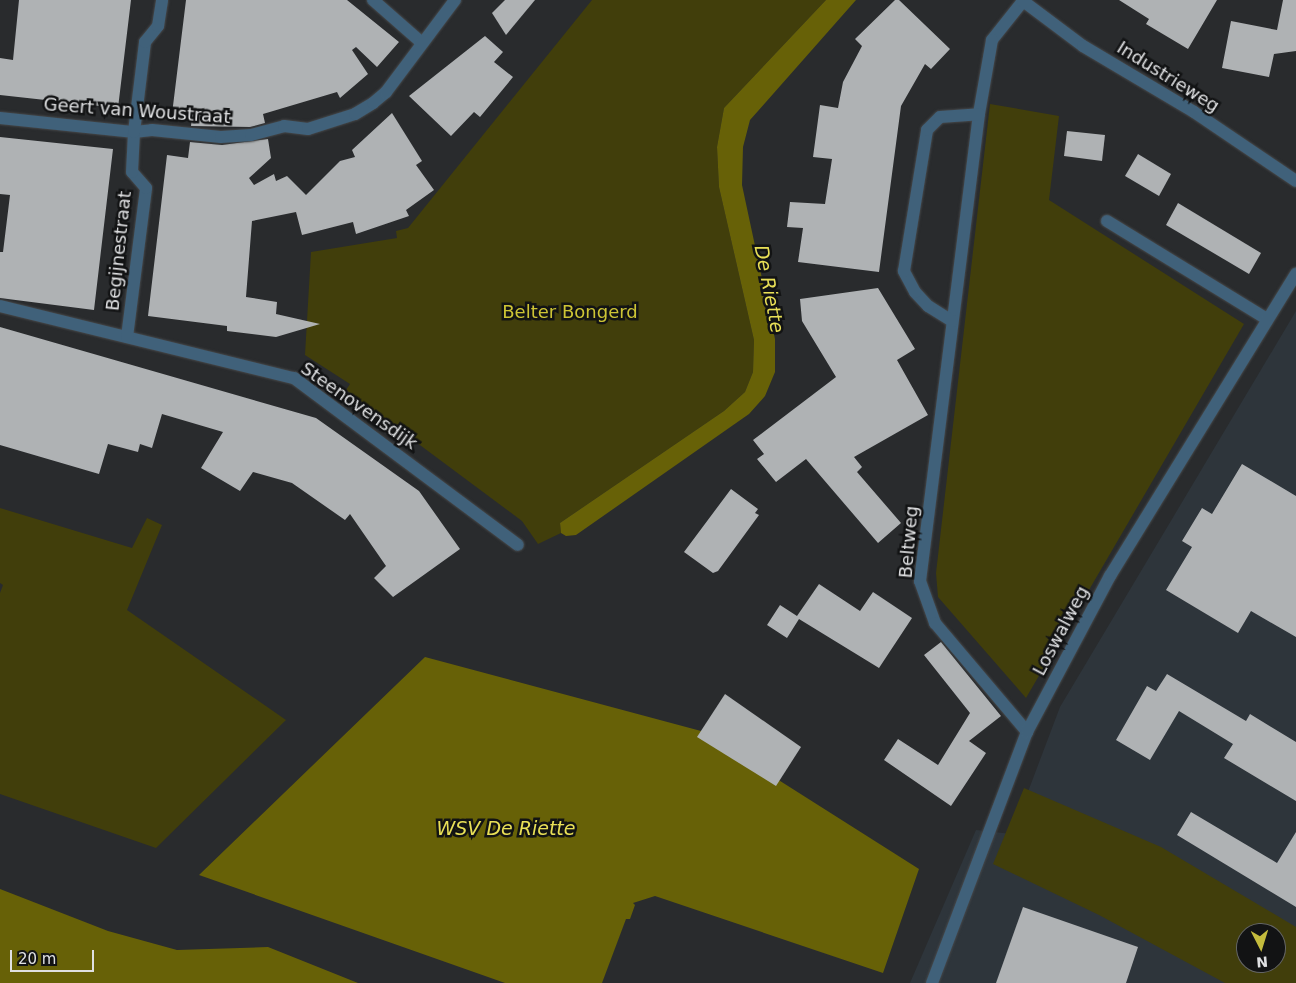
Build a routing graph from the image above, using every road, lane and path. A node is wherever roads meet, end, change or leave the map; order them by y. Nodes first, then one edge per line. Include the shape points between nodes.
1 (162, 0) edge
2 (373, 0) edge
3 (455, 0) edge
4 (1022, 1) edge
5 (422, 43) junction
6 (979, 114) junction
7 (0, 118) edge
8 (134, 132) junction
9 (1296, 181) edge
10 (1107, 221) dead end
11 (1296, 274) edge
12 (0, 306) edge
13 (1267, 319) junction
14 (952, 321) junction
15 (127, 337) junction
16 (518, 545) dead end
17 (1026, 732) junction
18 (932, 983) edge

1 - 8 street, Begijnestraat via 158,26 145,42
2 - 5 street
3 - 5 street, Geert van Woustraat
4 - 6 street, Beltweg via 992,40
4 - 9 street, Industrieweg via 1082,46 1194,112
5 - 8 street, Geert van Woustraat via 373,103 354,114 308,129 284,126 250,135 221,137 152,130
6 - 14 street, Beltweg
6 - 14 street via 940,116 927,130 904,271 915,292 928,306
7 - 8 street, Geert van Woustraat
8 - 15 street, Begijnestraat via 132,172 146,188
10 - 13 street
11 - 13 street, Loswalweg
12 - 15 street, Steenovensdijk
13 - 17 street, Loswalweg via 1110,576
14 - 17 street, Beltweg via 920,581 935,623
15 - 16 street, Steenovensdijk via 294,378
17 - 18 street, Loswalweg

